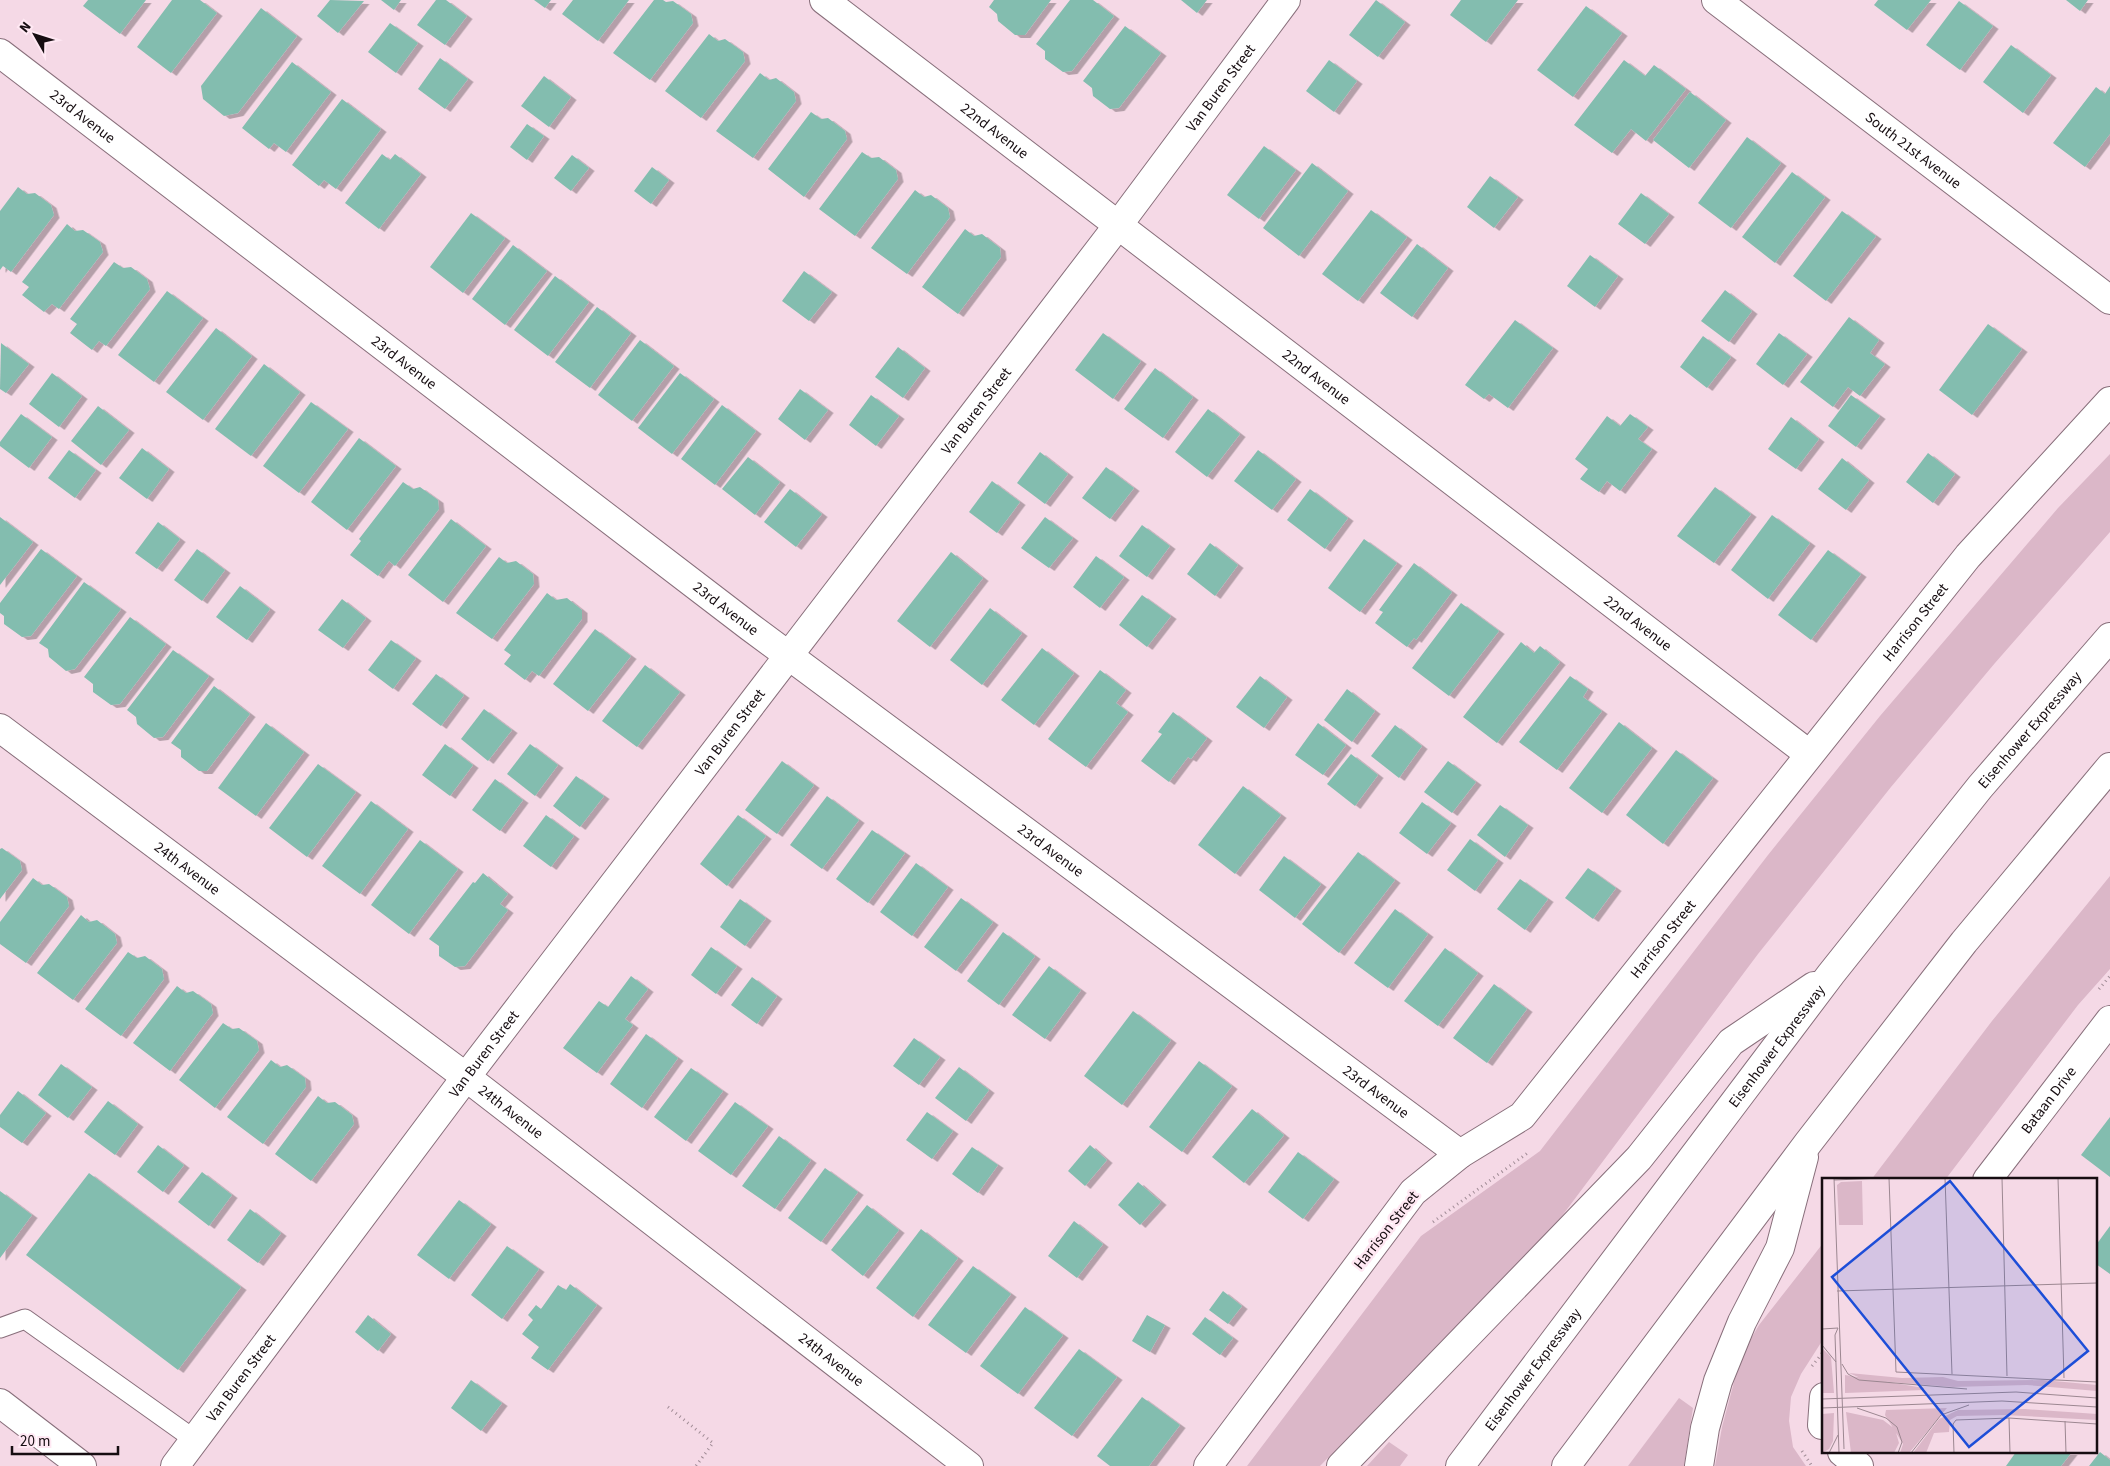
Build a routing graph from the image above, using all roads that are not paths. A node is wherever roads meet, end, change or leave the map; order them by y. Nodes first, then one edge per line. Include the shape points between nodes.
1 (824, 0) edge
2 (1286, 0) edge
3 (1716, 0) edge
4 (0, 53) edge
5 (1119, 224) junction
6 (2110, 300) edge
7 (2110, 401) edge
8 (2110, 637) edge
9 (788, 655) junction
10 (0, 728) edge
11 (1809, 754) junction
12 (2110, 767) edge
13 (1831, 974) junction
14 (2110, 1020) edge
15 (466, 1078) junction
16 (1808, 1143) junction
17 (1460, 1154) junction
18 (1989, 1178) edge
19 (0, 1328) edge
20 (0, 1404) edge
21 (195, 1440) junction
22 (1844, 1454) edge
23 (82, 1466) edge
24 (175, 1466) edge
25 (969, 1466) edge
26 (1208, 1466) edge
27 (1341, 1466) edge
28 (1460, 1466) edge
29 (1566, 1466) edge
30 (1699, 1466) edge
31 (1859, 1466) edge

1 - 5 main road, 22nd Avenue
2 - 5 main road, Van Buren Street
3 - 6 main road, South 21st Avenue
4 - 9 main road, 23rd Avenue
5 - 9 main road, Van Buren Street
5 - 11 main road, 22nd Avenue
7 - 11 main road, Harrison Street via 1968,556
8 - 13 main road, Eisenhower Expressway via 1980,787
9 - 15 main road, Van Buren Street
9 - 17 main road, 23rd Avenue
10 - 15 main road, 24th Avenue
11 - 17 main road, Harrison Street via 1522,1116
12 - 16 main road via 1964,942
13 - 27 main road via 1731,1042 1639,1158
13 - 28 main road, Eisenhower Expressway
14 - 18 main road, Bataan Drive
15 - 21 main road, Van Buren Street
15 - 25 main road, 24th Avenue
16 - 29 main road
16 - 30 main road via 1780,1248 1742,1322 1718,1381
17 - 26 main road, Harrison Street via 1413,1192
19 - 21 lane via 25,1319
20 - 23 main road
21 - 24 main road, Van Buren Street
22 - 31 main road

